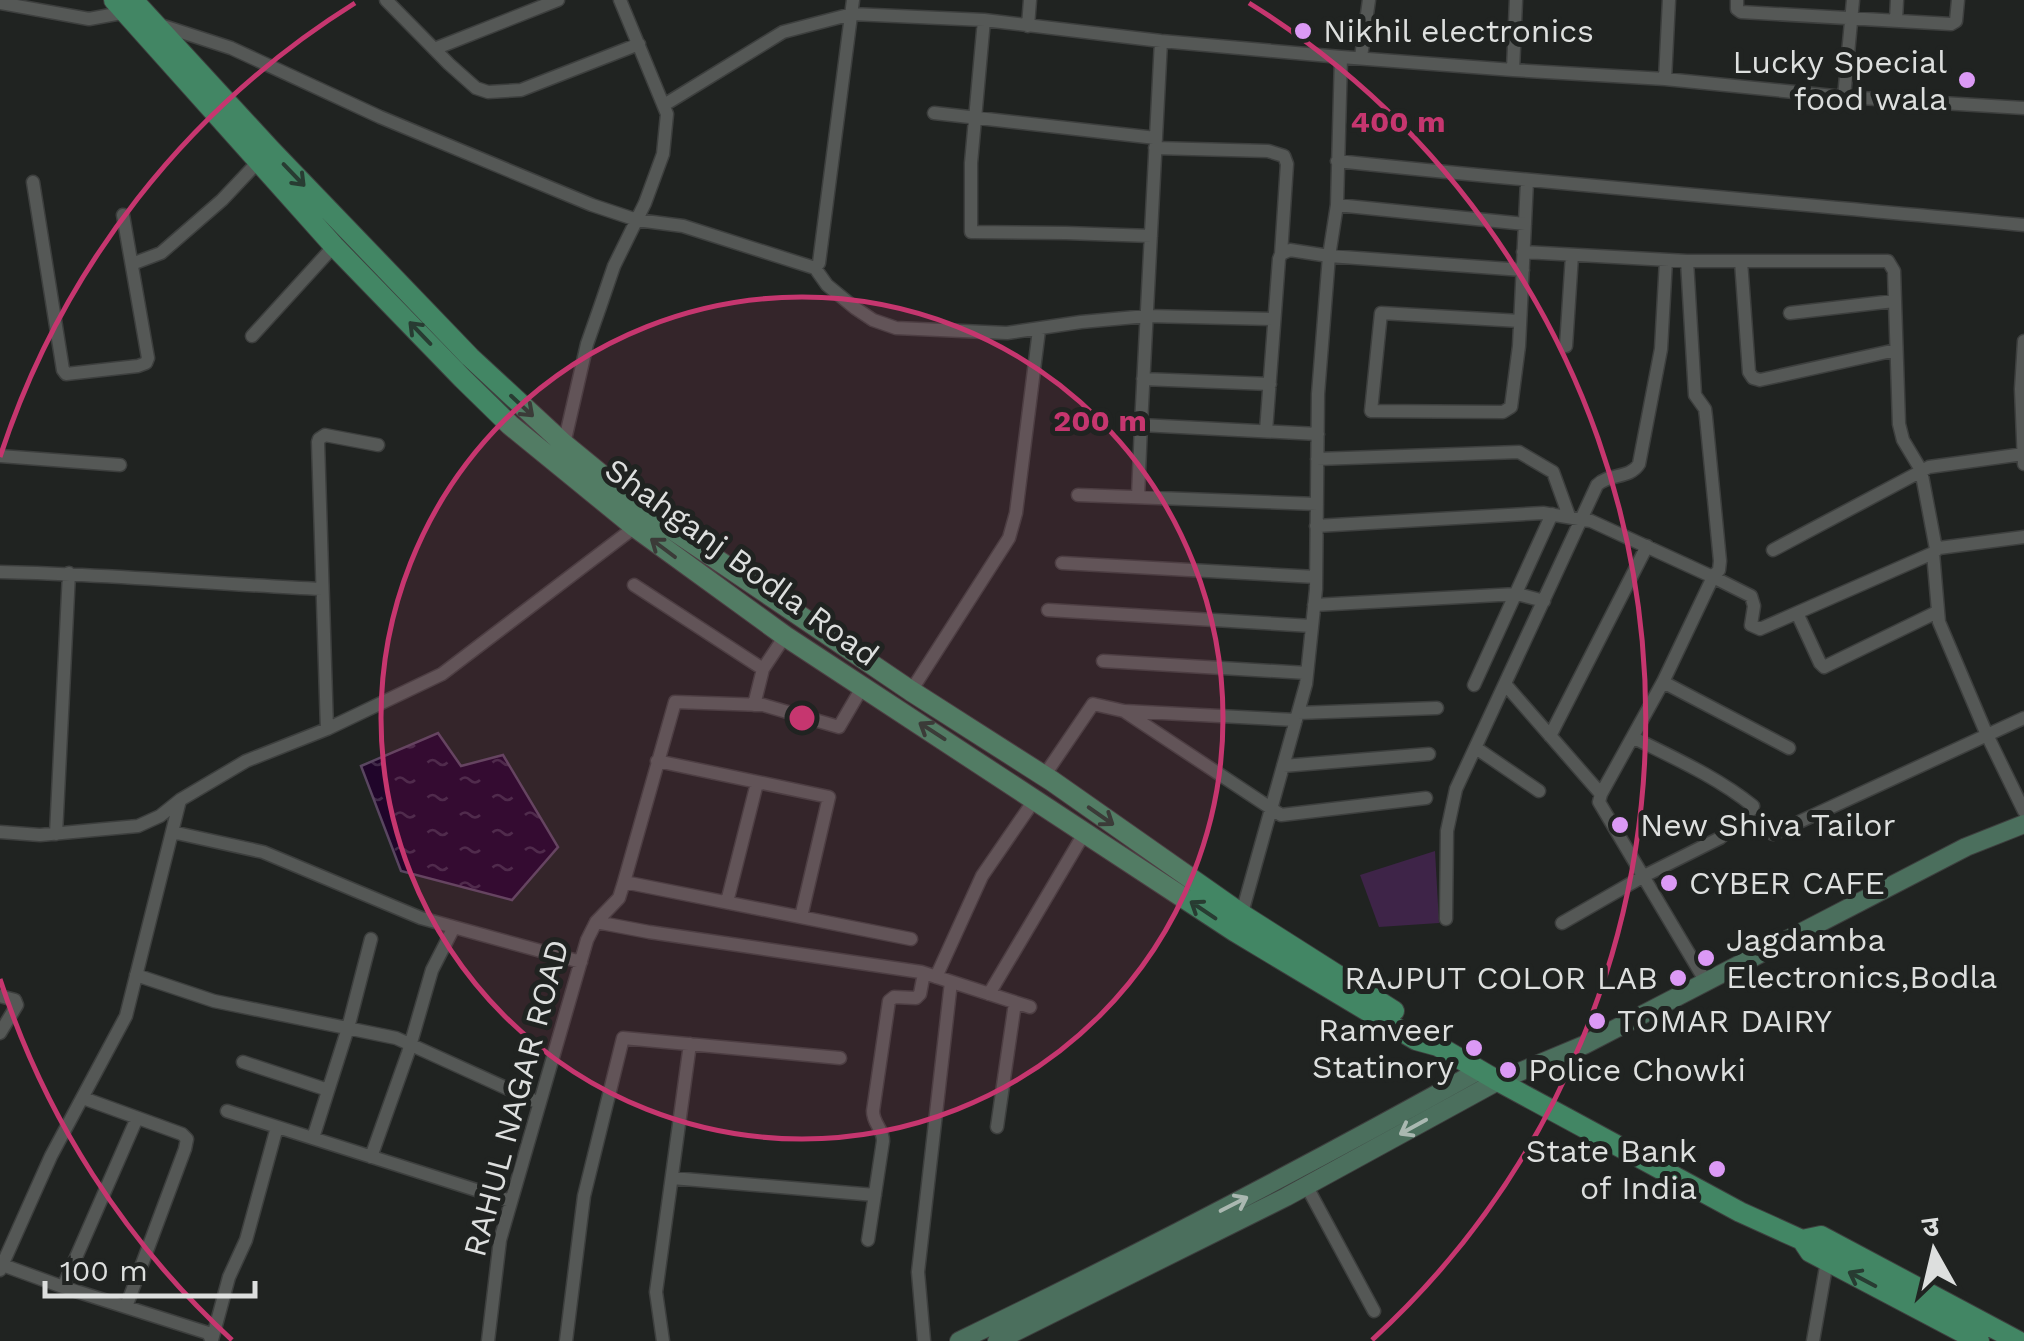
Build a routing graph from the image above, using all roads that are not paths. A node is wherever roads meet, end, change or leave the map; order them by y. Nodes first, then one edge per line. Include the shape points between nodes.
1 (386, 0) edge
2 (558, 0) edge
3 (620, 0) edge
4 (1030, 0) edge
5 (1368, 0) edge
6 (1516, 0) edge
7 (1669, 0) edge
8 (1737, 0) edge
9 (1853, 0) edge
10 (1897, 0) edge
11 (1958, 0) edge
12 (0, 3) edge
13 (127, 5) edge
14 (852, 7) edge
15 (1800, 7) edge
16 (1852, 18) junction
17 (984, 20) junction
18 (1896, 20) junction
19 (152, 22) junction
20 (1028, 26) junction
21 (1161, 41) junction
22 (639, 44) junction
23 (434, 49) junction
24 (1341, 56) junction
25 (1360, 57) junction
26 (1513, 70) junction
27 (1665, 79) junction
28 (1844, 97) junction
29 (664, 106) junction
30 (2024, 108) edge
31 (934, 113) dead end
32 (975, 116) junction
33 (1156, 143) junction
34 (1336, 161) junction
35 (258, 162) junction
36 (1527, 181) junction
37 (33, 182) dead end
38 (1337, 204) junction
39 (123, 215) dead end
40 (637, 220) junction
41 (1525, 224) junction
42 (2024, 225) edge
43 (1151, 236) junction
44 (334, 246) junction
45 (1524, 252) junction
46 (1281, 254) junction
47 (1572, 255) junction
48 (1329, 256) junction
49 (1666, 260) junction
50 (1741, 261) junction
51 (1687, 262) junction
52 (132, 264) junction
53 (815, 268) junction
54 (1522, 270) junction
55 (1894, 301) junction
56 (1790, 312) dead end
57 (1146, 316) junction
58 (1274, 318) junction
59 (1520, 321) junction
60 (1040, 330) junction
61 (252, 336) dead end
62 (2024, 341) edge
63 (1566, 346) dead end
64 (1896, 350) junction
65 (1143, 379) junction
66 (1270, 384) junction
67 (2023, 403) edge
68 (1140, 426) junction
69 (1266, 432) junction
70 (1318, 434) junction
71 (378, 444) dead end
72 (564, 444) junction
73 (2024, 454) edge
74 (0, 456) edge
75 (1317, 459) junction
76 (2024, 464) edge
77 (120, 465) dead end
78 (1921, 470) junction
79 (1078, 495) dead end
80 (1138, 497) junction
81 (1317, 504) junction
82 (1552, 514) junction
83 (1576, 518) junction
84 (1316, 526) junction
85 (635, 527) junction
86 (2024, 537) edge
87 (1646, 546) junction
88 (1773, 550) dead end
89 (1934, 551) junction
90 (1062, 562) dead end
91 (0, 572) edge
92 (69, 573) junction
93 (1316, 577) junction
94 (1714, 577) junction
95 (634, 585) dead end
96 (322, 589) junction
97 (1516, 594) junction
98 (1544, 601) junction
99 (1314, 605) junction
100 (1048, 610) dead end
101 (1937, 612) junction
102 (1798, 613) junction
103 (1312, 626) junction
104 (785, 636) junction
105 (1103, 661) dead end
106 (764, 669) junction
107 (1307, 674) junction
108 (1663, 682) junction
109 (1505, 684) junction
110 (1474, 685) dead end
111 (863, 686) junction
112 (911, 691) junction
113 (754, 704) junction
114 (1437, 708) dead end
115 (1124, 711) junction
116 (1297, 716) junction
117 (2024, 718) edge
118 (327, 728) junction
119 (1987, 734) junction
120 (1550, 736) junction
121 (1634, 738) junction
122 (989, 741) junction
123 (1476, 748) junction
124 (1788, 748) dead end
125 (1429, 754) dead end
126 (658, 761) junction
127 (977, 761) junction
128 (1283, 766) junction
129 (1044, 776) junction
130 (757, 783) junction
131 (1539, 791) dead end
132 (1601, 794) junction
133 (1035, 798) junction
134 (1426, 798) dead end
135 (180, 800) junction
136 (1271, 809) junction
137 (2024, 810) edge
138 (2024, 824) edge
139 (0, 832) edge
140 (172, 832) junction
141 (1086, 832) junction
142 (56, 834) junction
143 (1773, 834) dead end
144 (1642, 877) junction
145 (624, 882) junction
146 (726, 902) junction
147 (801, 917) junction
148 (1446, 919) dead end
149 (596, 922) junction
150 (1238, 923) junction
151 (1562, 923) dead end
152 (454, 927) junction
153 (371, 939) dead end
154 (911, 939) dead end
155 (581, 962) junction
156 (136, 975) junction
157 (930, 975) junction
158 (951, 982) junction
159 (1706, 982) junction
160 (989, 994) junction
161 (0, 996) edge
162 (1016, 1003) junction
163 (1030, 1008) dead end
164 (348, 1028) junction
165 (0, 1032) edge
166 (411, 1044) junction
167 (690, 1044) junction
168 (840, 1058) dead end
169 (243, 1062) dead end
170 (1489, 1076) junction
171 (328, 1090) junction
172 (82, 1098) junction
173 (540, 1103) junction
174 (227, 1111) dead end
175 (137, 1118) junction
176 (278, 1127) junction
177 (997, 1127) dead end
178 (313, 1138) junction
179 (371, 1157) junction
180 (672, 1178) junction
181 (1306, 1185) junction
182 (874, 1195) junction
183 (511, 1201) junction
184 (868, 1240) dead end
185 (1802, 1240) junction
186 (1827, 1261) junction
187 (1, 1266) edge
188 (63, 1287) junction
189 (126, 1307) junction
190 (1374, 1310) dead end
191 (212, 1340) edge
192 (488, 1341) edge
193 (566, 1341) edge
194 (662, 1341) edge
195 (924, 1341) edge
196 (959, 1341) edge
197 (997, 1341) edge
198 (1813, 1341) edge
199 (1979, 1341) edge
200 (2018, 1341) edge

1 - 23 street
2 - 23 street
3 - 22 street
4 - 20 street
5 - 25 street
6 - 26 street
7 - 27 street
8 - 15 street via 1741,12
9 - 16 street
10 - 18 street
11 - 18 street via 1954,23
12 - 13 street via 90,19
13 - 19 main road, Shahganj Bodla Road
13 - 35 main road, Shahganj Bodla Road
14 - 17 street
14 - 29 street via 783,32
14 - 53 street
15 - 16 street
16 - 18 street
16 - 28 street
17 - 20 street
17 - 32 street
19 - 40 street via 231,48
19 -> 72 main road, Shahganj Bodla Road via 392,277
20 - 21 street
21 - 24 street
21 - 33 street
22 - 23 street via 502,93 476,88
22 - 29 street
24 - 25 street
24 - 34 street
25 - 26 street
26 - 27 street
27 - 28 street
28 - 30 street
29 - 40 street via 663,154
31 - 32 street
32 - 33 street
32 - 43 street via 971,232
33 - 43 street
33 - 46 street via 1284,156
34 - 36 street
34 - 38 street
35 - 44 main road, Shahganj Bodla Road
35 - 52 street via 161,253
36 - 41 street
36 - 42 street
37 - 52 street via 66,374 146,363
38 - 41 street
38 - 48 street
39 - 52 street
40 - 53 street via 683,226
40 - 72 street via 587,344
41 - 45 street
43 - 57 street
44 - 61 street
85 -> 44 main road, Shahganj Bodla Road via 510,424
45 - 47 street
45 - 54 street
46 - 48 street
46 - 58 street
47 - 49 street
47 - 63 street
48 - 54 street
48 - 70 street
49 - 51 street
49 - 83 street via 1662,349 1638,464 1600,481
50 - 51 street
50 - 55 street via 1884,259 1894,271
50 - 64 street via 1753,378
51 - 94 street via 1695,395 1705,409 1720,561
53 - 60 street via 855,308 896,328
54 - 59 street
55 - 56 street
55 - 64 street
57 - 58 street
57 - 60 street
57 - 65 street
58 - 66 street
59 - 59 street via 1508,410 1371,411 1381,313
60 - 112 street via 1009,538
62 - 67 street
64 - 78 street via 1899,424
65 - 66 street
65 - 68 street
66 - 69 street
67 - 73 street
68 - 69 street
68 - 80 street
69 - 70 street
70 - 75 street
71 - 96 street via 319,438
72 - 112 main road, Shahganj Bodla Road via 672,530
73 - 76 street
73 - 78 street
74 - 77 street
75 - 81 street
75 - 83 street via 1519,452 1553,472
78 - 88 street
78 - 89 street
79 - 80 street
80 - 81 street
81 - 84 street
82 - 83 street
82 - 84 street
82 - 97 street
83 - 87 street
83 - 98 street
84 - 93 street
104 -> 85 main road, Shahganj Bodla Road
85 - 118 street via 442,674
86 - 89 street
87 - 94 street
87 - 120 street
89 - 101 street
89 - 102 street
90 - 93 street
91 - 92 street
92 - 96 street
92 - 142 street
93 - 99 street
94 - 102 street via 1751,596 1750,625 1756,629
94 - 108 street
95 - 106 street
96 - 118 street
97 - 98 street
97 - 99 street
97 - 110 street
98 - 109 street
99 - 103 street
100 - 103 street
101 - 102 street via 1824,667
101 - 119 street
103 - 107 street
104 - 106 street
104 - 111 main road, Shahganj Bodla Road
105 - 107 street
106 - 113 street
107 - 116 street
108 - 121 street
108 - 124 street
109 - 120 street
109 - 123 street
111 - 113 street via 839,727
127 -> 111 main road, Shahganj Bodla Road
112 - 122 main road, Shahganj Bodla Road
113 - 126 street, RAHUL NAGAR ROAD via 675,702
114 - 116 street
115 - 116 street
115 - 129 street via 1090,706
115 - 136 street
116 - 128 street
117 - 119 street
118 - 135 street via 246,762
119 - 137 street
119 - 143 street
120 - 132 street
121 - 132 street
121 - 144 street via 1753,806 1720,838
122 - 127 main road
122 - 129 main road, Shahganj Bodla Road
123 - 131 street
123 - 148 street via 1446,831
125 - 128 street
126 - 130 street
126 - 145 street, RAHUL NAGAR ROAD
127 - 133 main road, Shahganj Bodla Road
128 - 136 street
129 -> 150 main road, Shahganj Bodla Road
130 - 146 street
130 - 147 street via 829,798
132 - 144 street via 1601,809
133 - 141 main road, Shahganj Bodla Road
133 - 157 street via 982,876
134 - 136 street via 1281,816
135 - 140 street
135 - 142 street via 138,826
136 - 150 street
138 - 159 main road via 1966,847
139 - 142 street
140 - 152 street via 264,852
140 - 156 street
150 -> 141 main road, Shahganj Bodla Road
141 - 160 street
144 - 151 street
144 - 159 street
145 - 146 street
145 - 149 street, RAHUL NAGAR ROAD via 620,898
146 - 147 street
147 - 154 street
149 - 155 street, RAHUL NAGAR ROAD
149 - 157 street
150 - 170 main road, Shahganj Bodla Road via 1416,1040
152 - 155 street
152 - 166 street via 432,970
153 - 164 street
155 - 173 street, RAHUL NAGAR ROAD
156 - 164 street via 214,1001
156 - 172 street via 126,1016
157 - 158 street
157 - 182 street via 916,998 889,1001 873,1111 883,1135
158 - 160 street
158 - 195 street via 918,1272
159 - 170 main road via 1584,1045
160 - 162 street
161 - 165 street via 18,1005
162 - 163 street
162 - 177 street
164 - 166 street
164 - 171 street
166 - 173 street
166 - 179 street
167 - 168 street
167 - 180 street
167 - 193 street via 623,1038 584,1196
169 - 171 street
170 -> 181 main road
170 - 185 main road, Shahganj Bodla Road
196 -> 170 main road
171 - 178 street
172 - 175 street
172 - 187 street
173 - 183 street, RAHUL NAGAR ROAD
174 - 176 street
175 - 188 street
175 - 189 street via 182,1134 187,1144
176 - 178 street
176 - 191 street
178 - 179 street
179 - 183 street
180 - 182 street
180 - 194 street via 656,1292
181 - 190 street
181 - 197 main road
182 - 184 street
183 - 192 street, RAHUL NAGAR ROAD
185 - 186 main road, Shahganj Bodla Road
185 - 200 main road via 1822,1236
186 - 198 street
199 -> 186 main road, Shahganj Bodla Road
187 - 188 street
188 - 189 street
189 - 191 street via 208,1333

